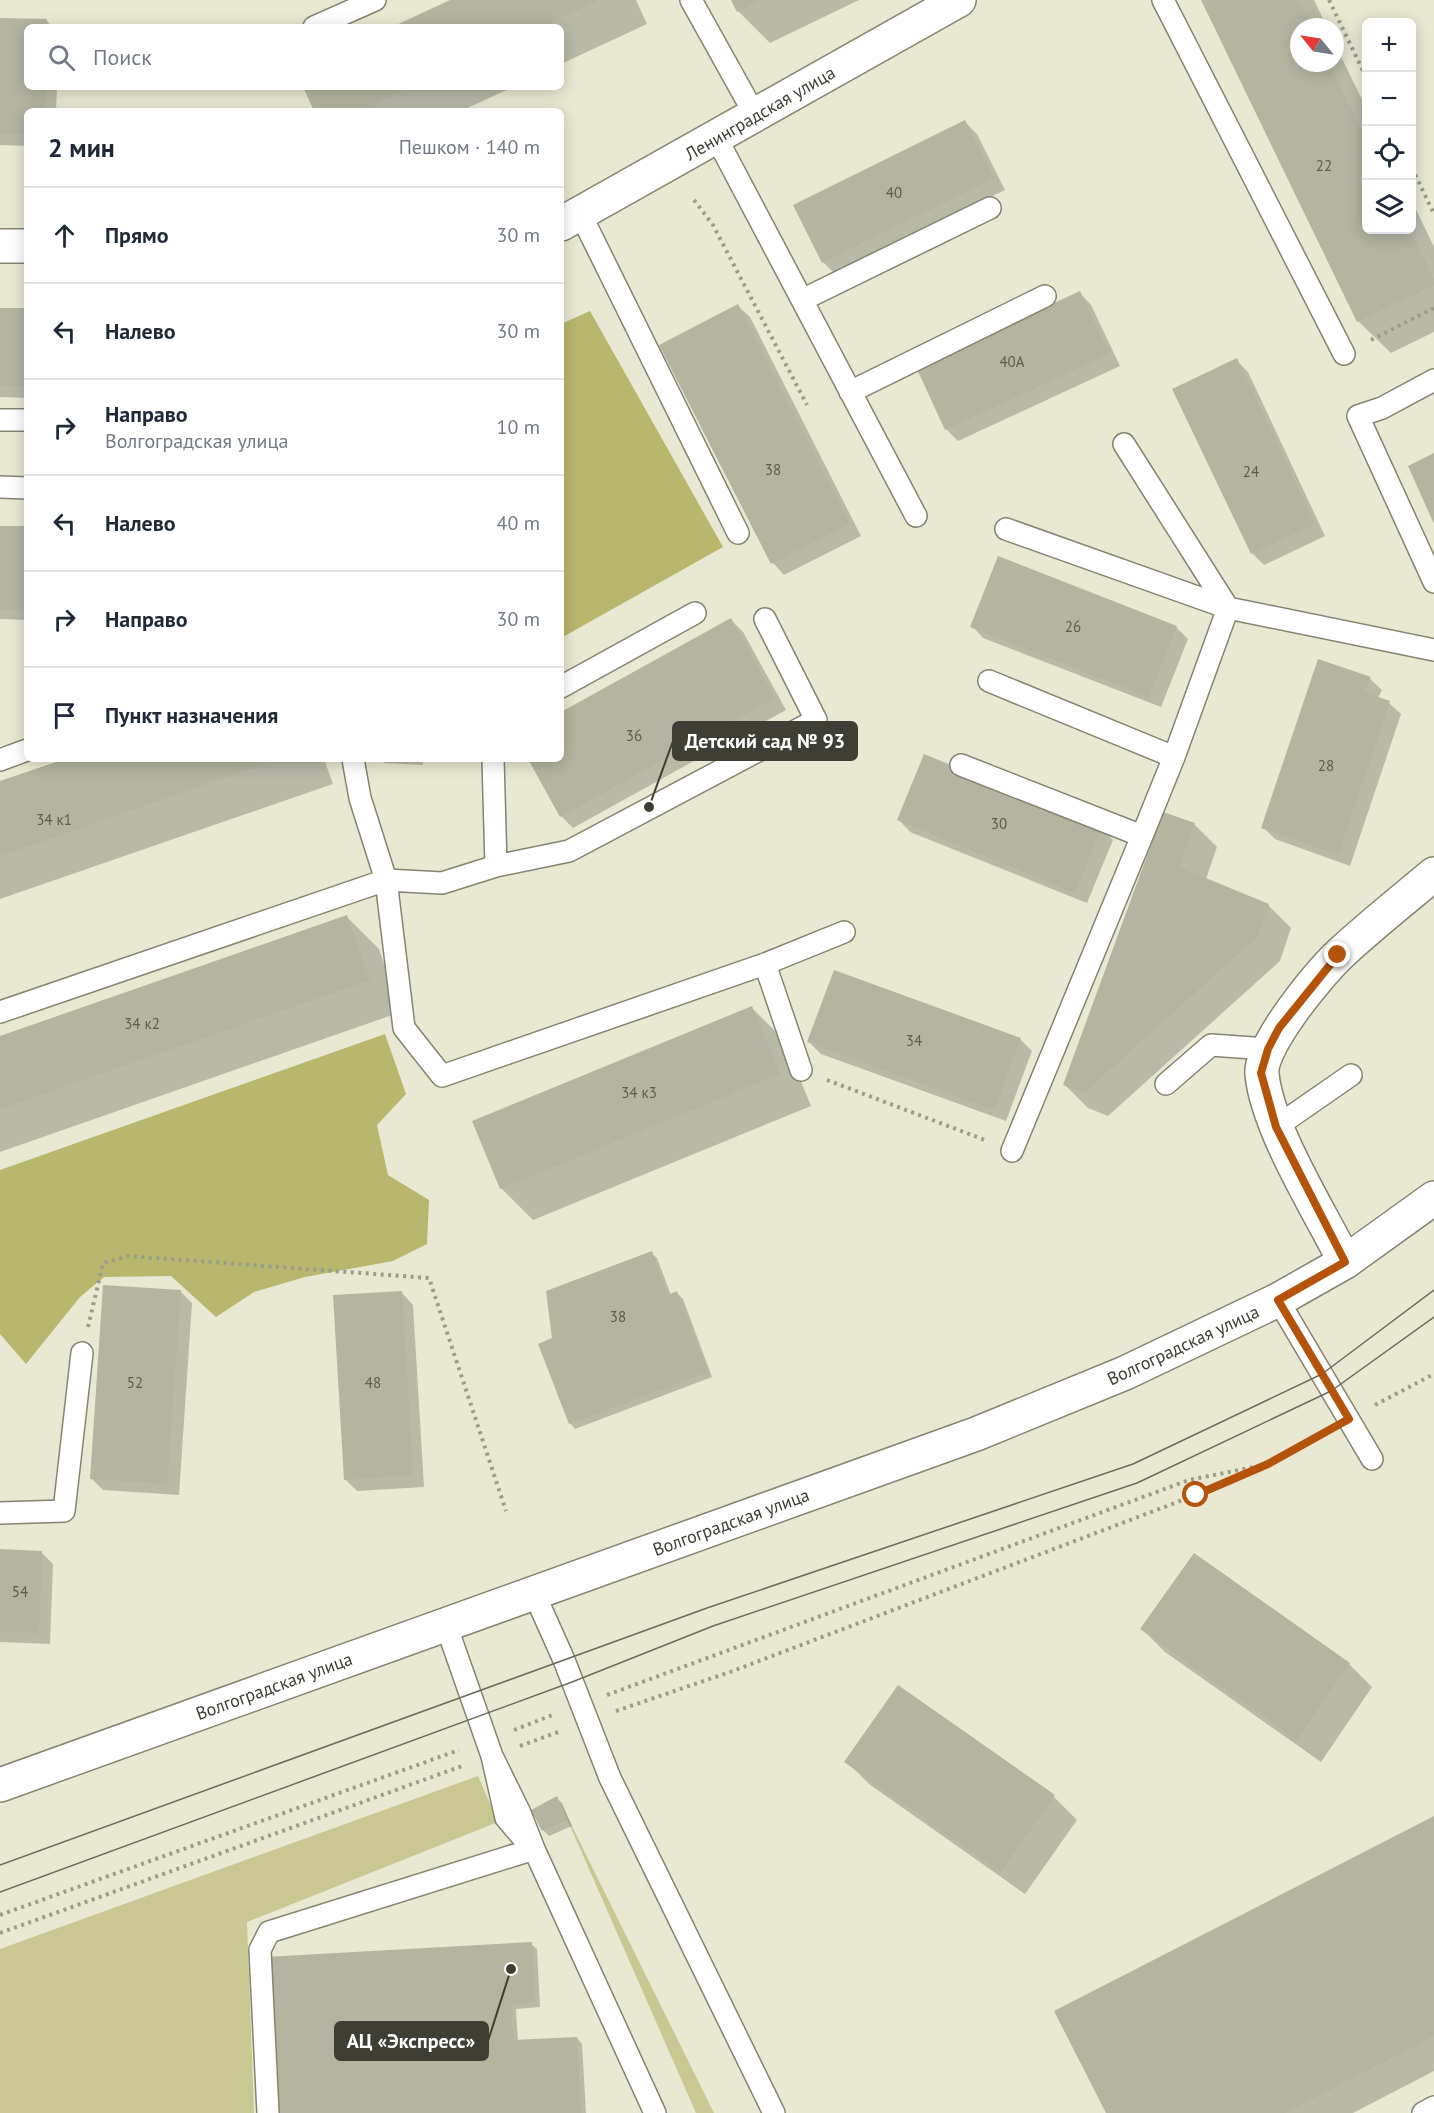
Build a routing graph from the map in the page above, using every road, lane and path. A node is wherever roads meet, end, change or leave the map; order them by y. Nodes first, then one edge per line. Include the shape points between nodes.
1 (375, 0) edge
2 (691, 0) edge
3 (959, 0) edge
4 (1163, 0) edge
5 (1329, 0) edge
6 (321, 24) edge
7 (1364, 72) edge
8 (755, 115) junction
9 (716, 137) junction
10 (1416, 176) edge
11 (694, 200) dead end
12 (990, 208) dead end
13 (1434, 214) edge
14 (571, 219) edge
15 (0, 246) edge
16 (24, 246) edge
17 (1045, 296) dead end
18 (802, 300) junction
19 (1344, 354) dead end
20 (1434, 380) edge
21 (850, 392) junction
22 (807, 405) dead end
23 (0, 420) edge
24 (24, 420) edge
25 (1124, 444) dead end
26 (0, 487) edge
27 (24, 488) edge
28 (916, 516) dead end
29 (1006, 529) dead end
30 (738, 533) dead end
31 (1434, 582) edge
32 (1228, 608) junction
33 (695, 613) dead end
34 (765, 620) dead end
35 (1434, 650) edge
36 (989, 681) dead end
37 (564, 685) edge
38 (24, 751) edge
39 (1174, 757) junction
40 (0, 760) edge
41 (354, 762) edge
42 (493, 762) edge
43 (961, 765) dead end
44 (1142, 836) junction
45 (496, 866) junction
46 (1434, 874) edge
47 (386, 880) junction
48 (844, 932) dead end
49 (765, 963) junction
50 (0, 1012) edge
51 (1268, 1049) junction
52 (801, 1070) joint
53 (1351, 1075) dead end
54 (1166, 1084) dead end
55 (1276, 1127) junction
56 (1012, 1151) joint
57 (1434, 1198) edge
58 (1345, 1262) junction
59 (1278, 1300) junction
60 (82, 1353) joint
61 (1434, 1374) edge
62 (1349, 1419) junction
63 (1372, 1459) dead end
64 (1268, 1464) junction
65 (506, 1511) dead end
66 (0, 1513) edge
67 (534, 1593) junction
68 (446, 1625) junction
69 (585, 1713) junction
70 (489, 1748) junction
71 (0, 1785) edge
72 (534, 1849) junction
73 (0, 1915) edge
74 (0, 1933) edge
75 (1434, 2107) edge
76 (268, 2113) edge
77 (655, 2113) edge
78 (774, 2113) edge
79 (1423, 2113) edge

1 - 6 lane
2 - 8 lane
3 - 8 street, Ленинградская улица
4 - 19 lane
5 - 7 path
8 - 9 street, Ленинградская улица
9 - 14 street, Ленинградская улица
9 - 18 lane
10 - 13 path
11 - 22 path via 713,225
12 - 18 lane
14 - 30 lane
15 - 16 street
17 - 21 lane
18 - 21 lane
20 - 31 lane via 1382,408 1358,416
21 - 28 lane
23 - 24 lane
25 - 32 lane
26 - 27 lane
29 - 32 lane
32 - 35 lane
32 - 39 lane
33 - 37 lane
34 - 45 lane via 816,720 569,851
36 - 39 lane
38 - 40 lane
39 - 44 lane
41 - 47 lane via 360,798
42 - 45 lane
43 - 44 lane
44 - 56 lane
45 - 47 lane via 442,883
46 - 51 street via 1338,955 1279,1028
47 - 49 lane via 404,1028 442,1076
47 - 50 lane
48 - 49 lane
49 - 52 lane
51 - 54 lane via 1211,1045
51 - 55 street via 1261,1073
52 - 56 path
53 - 55 lane
55 - 58 street
57 - 58 street, Волгоградская улица
58 - 59 street, Волгоградская улица
59 - 62 lane
59 - 67 street, Волгоградская улица via 1125,1373 976,1434
60 - 65 path via 103,1263 129,1256 429,1278
60 - 66 lane via 64,1511
61 - 62 path
62 - 63 lane
62 - 64 path
64 - 69 path via 730,1672
64 - 69 path via 1189,1480
67 - 68 street, Волгоградская улица
67 - 69 lane
68 - 70 lane
68 - 71 street, Волгоградская улица
69 - 70 path
69 - 70 path
69 - 78 lane via 610,1778
70 - 72 lane via 506,1818
70 - 73 path
70 - 74 path
72 - 76 lane via 269,1932 261,1950
72 - 77 lane
75 - 79 lane

